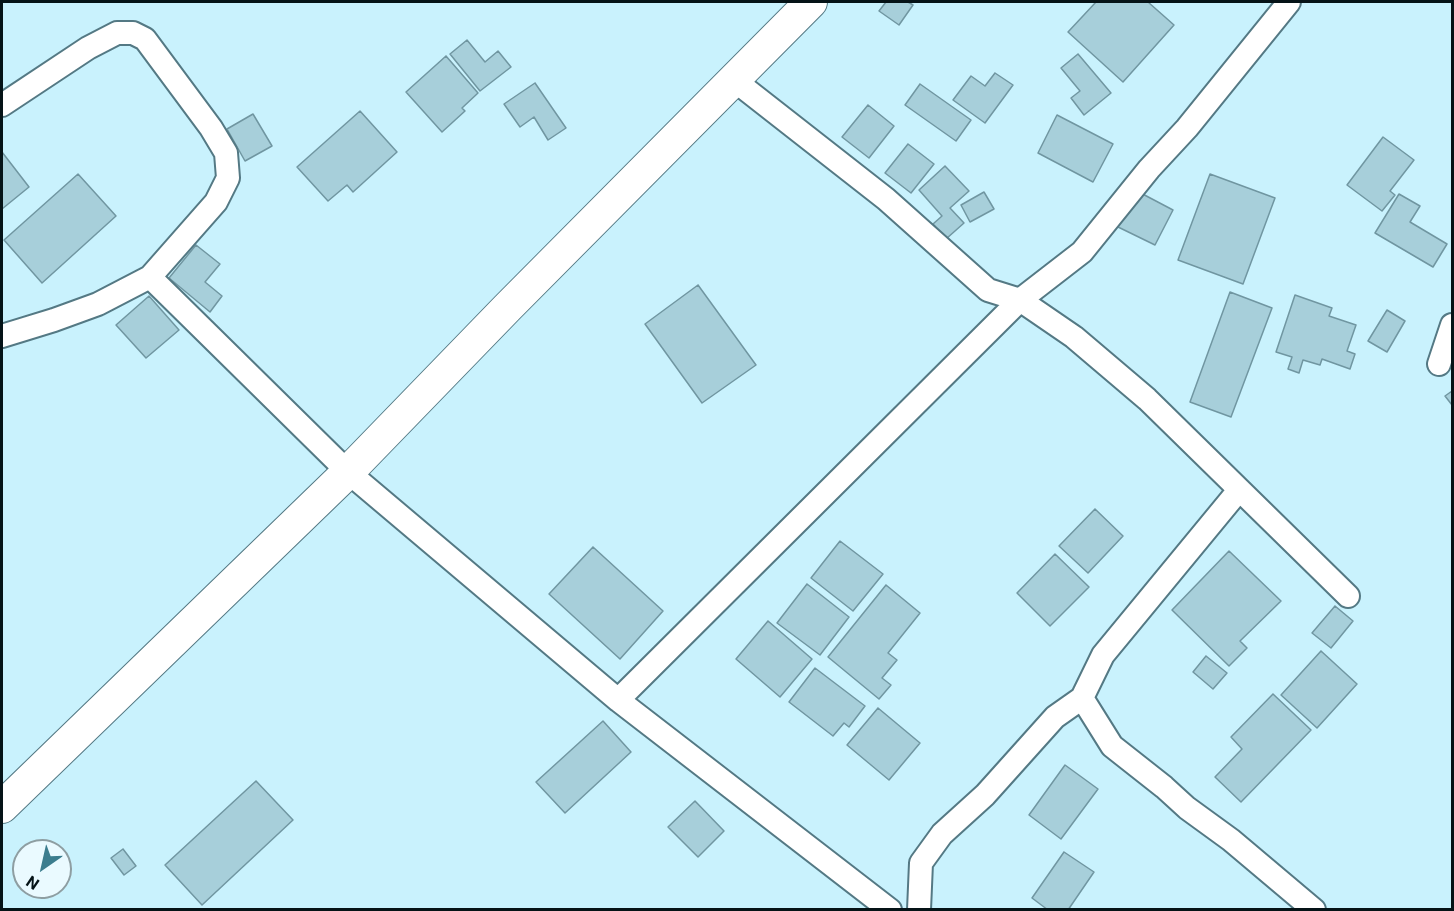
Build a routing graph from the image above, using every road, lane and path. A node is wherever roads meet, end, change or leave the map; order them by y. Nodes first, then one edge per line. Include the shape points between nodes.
1 (811, 2) edge
2 (1289, 2) edge
3 (734, 80) junction
4 (2, 105) edge
5 (150, 277) junction
6 (1020, 300) junction
7 (1452, 325) edge
8 (2, 336) edge
9 (1439, 364) dead end
10 (348, 472) junction
11 (1239, 489) junction
12 (1348, 596) dead end
13 (1082, 698) junction
14 (618, 700) junction
15 (2, 807) edge
16 (890, 909) edge
17 (919, 909) edge
18 (1314, 909) edge

1 - 3 main road
2 - 6 street via 1082,252
3 - 6 street via 886,199 988,290
3 - 10 main road
4 - 5 street via 117,33 134,33 146,39 226,153 228,178 216,202
5 - 8 street via 98,304
5 - 10 street
6 - 11 street via 1074,337 1147,399
6 - 14 street
7 - 9 street
10 - 14 street
10 - 15 main road
11 - 12 street
11 - 13 street via 1103,655
13 - 17 street via 1055,717 985,795 942,834 921,863
13 - 18 street via 1112,746
14 - 16 street

